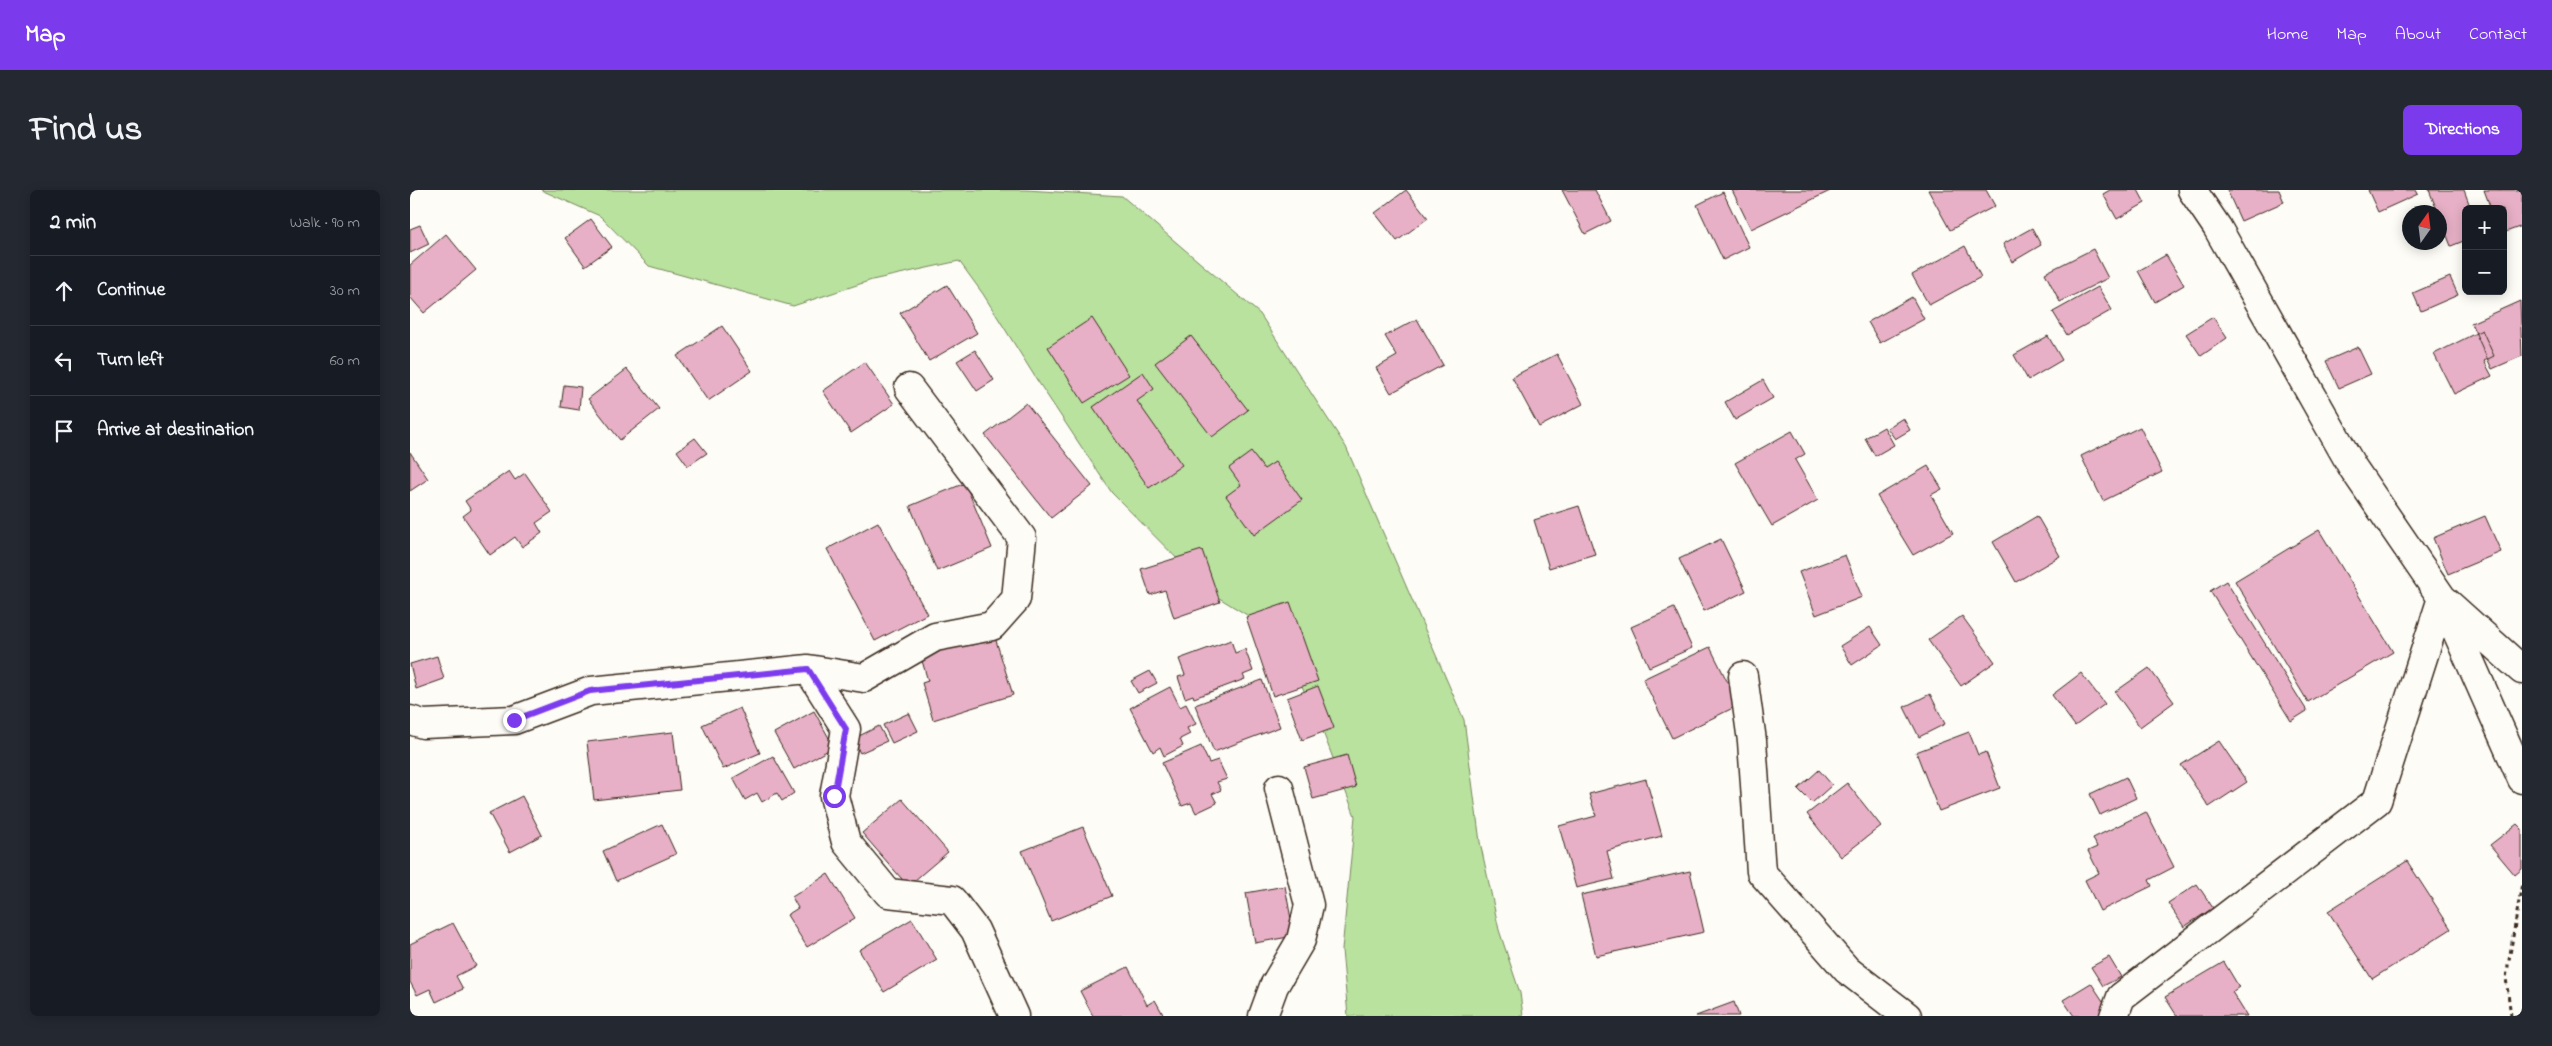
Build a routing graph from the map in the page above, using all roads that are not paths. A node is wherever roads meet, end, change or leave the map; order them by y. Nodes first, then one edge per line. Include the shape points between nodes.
1 (2192, 190) edge
2 (908, 388) dead end
3 (2442, 598) junction
4 (808, 669) junction
5 (2522, 670) edge
6 (1743, 676) dead end
7 (410, 720) edge
8 (2522, 779) edge
9 (1279, 788) dead end
10 (1014, 1016) edge
11 (1263, 1016) edge
12 (1907, 1016) edge
13 (2114, 1016) edge

1 - 3 street via 2218,227 2353,468
2 - 4 street via 1022,538 1016,599 992,626 935,637 864,678
3 - 5 street
3 - 8 street
3 - 13 street via 2377,801 2121,997
4 - 7 street via 590,691 514,720 423,724
4 - 10 street via 846,729 834,796 846,842 888,893 952,900 975,930
6 - 12 street via 1752,741 1761,872 1847,970
9 - 11 street via 1309,905 1301,940 1274,986

